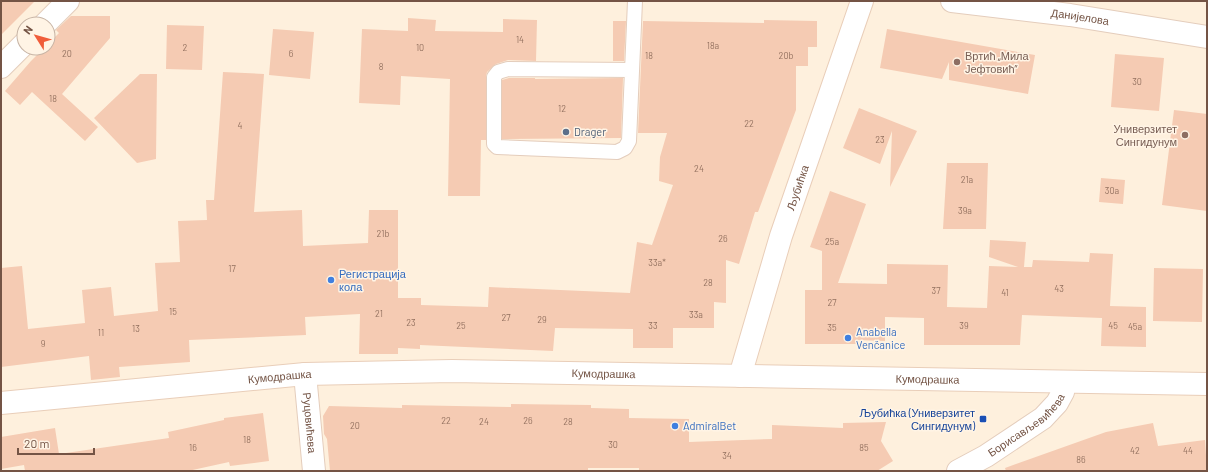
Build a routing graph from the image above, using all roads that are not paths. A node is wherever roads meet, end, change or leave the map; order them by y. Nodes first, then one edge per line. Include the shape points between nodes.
1 (68, 1) edge
2 (635, 1) edge
3 (862, 1) edge
4 (952, 1) edge
5 (53, 16) edge
6 (1207, 37) edge
7 (16, 52) edge
8 (1, 67) edge
9 (632, 70) junction
10 (305, 374) junction
11 (740, 376) junction
12 (1065, 382) junction
13 (1207, 384) edge
14 (1, 403) edge
15 (314, 471) edge
16 (958, 471) edge

1 - 5 street
2 - 9 lane
3 - 11 street, Љубићка via 781,236
4 - 6 street, Данијелова via 1070,14
7 - 8 street
9 - 9 lane via 629,141 625,148 617,152 497,147 494,144 494,77 498,72 508,68
10 - 11 street, Кумодрашка via 452,371
10 - 14 street, Кумодрашка
10 - 15 street, Руцовићева
11 - 12 street, Кумодрашка
12 - 13 street, Кумодрашка
12 - 16 street, Борисављевићева via 1057,403 1043,418 986,456

